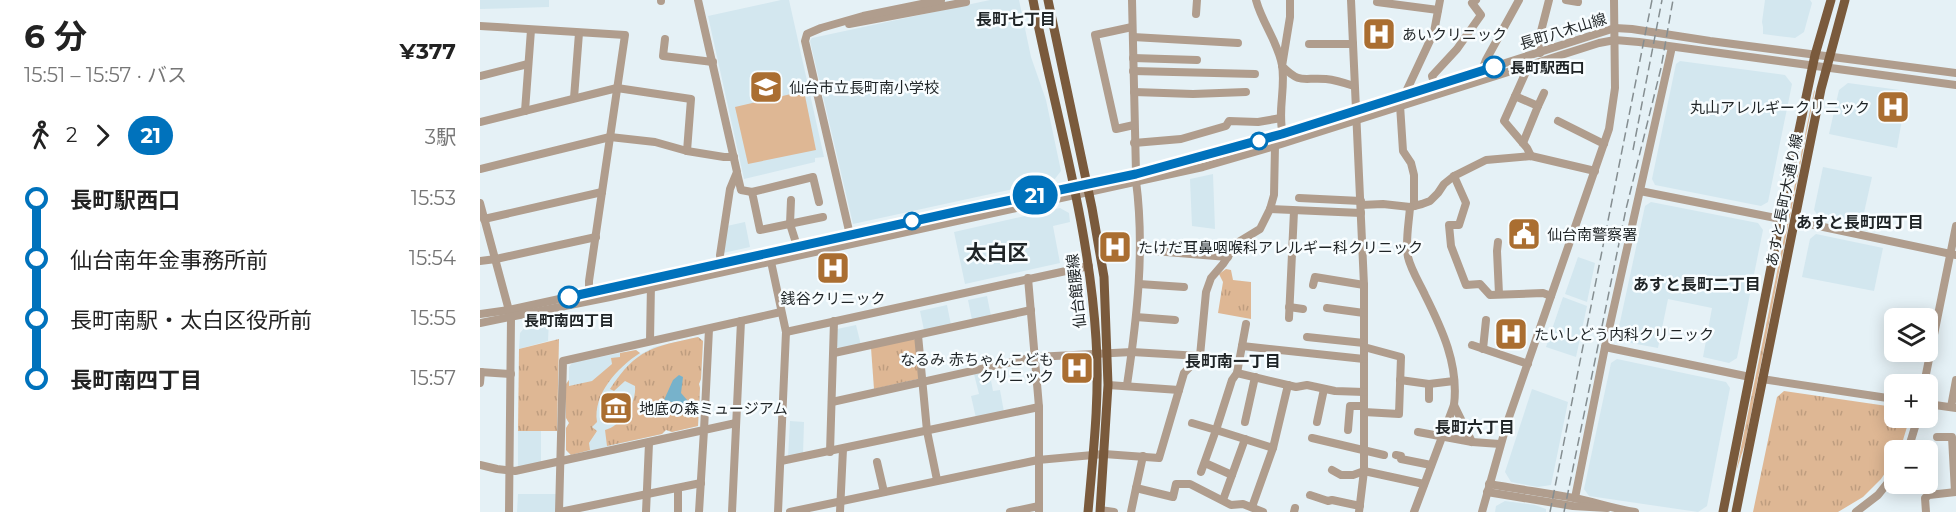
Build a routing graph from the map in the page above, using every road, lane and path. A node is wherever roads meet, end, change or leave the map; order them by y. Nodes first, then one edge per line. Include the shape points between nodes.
1 (698, 0) edge
2 (941, 0) edge
3 (1033, 0) edge
4 (1047, 0) edge
5 (1132, 0) edge
6 (1197, 0) edge
7 (1256, 0) edge
8 (1290, 0) edge
9 (1351, 0) edge
10 (1440, 0) edge
11 (1519, 0) edge
12 (1549, 0) edge
13 (1566, 0) edge
14 (1614, 0) edge
15 (1831, 0) edge
16 (1845, 0) edge
17 (971, 1) edge
18 (1473, 1) edge
19 (1377, 2) dead end
20 (1578, 2) dead end
21 (1438, 10) junction
22 (1196, 14) dead end
23 (480, 26) edge
24 (1132, 27) junction
25 (821, 28) junction
26 (1615, 28) junction
27 (531, 30) junction
28 (579, 33) junction
29 (1133, 37) junction
30 (665, 39) dead end
31 (1615, 40) junction
32 (1238, 43) dead end
33 (1309, 44) dead end
34 (1353, 44) junction
35 (1672, 47) junction
36 (1540, 53) junction
37 (1815, 55) junction
38 (1829, 57) junction
39 (1133, 58) junction
40 (1197, 60) dead end
41 (713, 62) junction
42 (528, 64) junction
43 (1529, 65) junction
44 (1282, 66) junction
45 (1813, 66) junction
46 (1827, 67) junction
47 (1482, 70) junction
48 (1133, 71) junction
49 (1956, 73) edge
50 (1255, 75) dead end
51 (480, 76) edge
52 (1956, 85) edge
53 (1354, 86) junction
54 (1435, 86) junction
55 (617, 88) junction
56 (1134, 92) junction
57 (1246, 92) dead end
58 (1544, 93) dead end
59 (1404, 96) junction
60 (1515, 96) junction
61 (574, 98) junction
62 (1400, 105) junction
63 (1538, 106) junction
64 (525, 111) junction
65 (1356, 115) junction
66 (1281, 118) junction
67 (1558, 121) dead end
68 (480, 122) edge
69 (1134, 125) junction
70 (1282, 134) junction
71 (610, 137) junction
72 (1134, 143) junction
73 (1522, 143) junction
74 (1604, 144) junction
75 (1275, 146) junction
76 (687, 151) junction
77 (1225, 151) junction
78 (1531, 156) junction
79 (734, 157) junction
80 (1228, 160) junction
81 (480, 169) edge
82 (1595, 171) junction
83 (737, 172) junction
84 (1454, 176) junction
85 (1136, 177) junction
86 (1088, 188) junction
87 (1076, 191) junction
88 (1640, 191) junction
89 (602, 192) junction
90 (752, 192) junction
91 (1299, 198) dead end
92 (791, 200) dead end
93 (819, 202) dead end
94 (480, 203) edge
95 (1361, 206) junction
96 (1412, 206) junction
97 (1270, 209) junction
98 (1294, 211) junction
99 (823, 217) dead end
100 (484, 219) junction
101 (1780, 219) junction
102 (1796, 221) junction
103 (790, 224) junction
104 (1956, 226) edge
105 (850, 235) junction
106 (596, 237) junction
107 (1498, 242) dead end
108 (797, 246) junction
109 (1141, 250) junction
110 (1953, 254) edge
111 (770, 257) junction
112 (1228, 257) junction
113 (496, 259) junction
114 (480, 261) edge
115 (721, 263) junction
116 (1089, 266) junction
117 (1028, 278) junction
118 (651, 283) junction
119 (1138, 284) junction
120 (1313, 285) dead end
121 (1364, 285) junction
122 (1184, 287) dead end
123 (589, 292) junction
124 (1499, 294) junction
125 (1551, 296) junction
126 (1289, 307) junction
127 (1327, 308) dead end
128 (1303, 309) dead end
129 (1031, 310) junction
130 (781, 312) junction
131 (1364, 313) junction
132 (480, 314) edge
133 (510, 314) junction
134 (1136, 318) junction
135 (1289, 318) dead end
136 (1175, 320) dead end
137 (1486, 320) dead end
138 (741, 321) junction
139 (834, 321) junction
140 (480, 323) edge
141 (1246, 324) dead end
142 (709, 328) junction
143 (786, 332) junction
144 (918, 335) junction
145 (1313, 335) dead end
146 (650, 341) junction
147 (1364, 345) junction
148 (1472, 345) dead end
149 (1242, 346) junction
150 (1605, 347) junction
151 (1484, 349) junction
152 (1132, 352) junction
153 (834, 353) junction
154 (1102, 353) junction
155 (1200, 356) junction
156 (1035, 357) junction
157 (1364, 359) junction
158 (1528, 364) junction
159 (480, 372) edge
160 (1238, 373) junction
161 (1926, 374) edge
162 (511, 375) junction
163 (1255, 377) junction
164 (1750, 377) junction
165 (1762, 379) junction
166 (1400, 380) junction
167 (1956, 380) edge
168 (922, 381) junction
169 (1454, 381) junction
170 (480, 383) edge
171 (1429, 384) junction
172 (1108, 385) junction
173 (1127, 385) junction
174 (1288, 385) junction
175 (1324, 389) junction
176 (1179, 390) junction
177 (1364, 392) junction
178 (1884, 397) edge
179 (1429, 399) dead end
180 (832, 402) junction
181 (1454, 405) junction
182 (1938, 406) edge
183 (1039, 407) junction
184 (1953, 408) edge
185 (1364, 409) junction
186 (1245, 422) dead end
187 (1317, 422) dead end
188 (736, 423) junction
189 (1192, 423) dead end
190 (704, 430) junction
191 (1216, 430) junction
192 (1348, 430) dead end
193 (927, 431) junction
194 (1418, 432) dead end
195 (1442, 436) junction
196 (1937, 437) dead end
197 (1312, 438) dead end
198 (1245, 440) junction
199 (1472, 442) junction
200 (649, 443) junction
201 (1500, 444) junction
202 (1273, 448) junction
203 (843, 449) junction
204 (1954, 449) edge
205 (1364, 451) junction
206 (830, 452) junction
207 (1093, 454) junction
208 (1104, 454) junction
209 (1384, 455) dead end
210 (1396, 455) dead end
211 (1143, 456) junction
212 (1038, 460) junction
213 (781, 461) junction
214 (560, 462) junction
215 (877, 462) dead end
216 (1204, 463) junction
217 (480, 465) edge
218 (1431, 465) junction
219 (1332, 470) dead end
220 (510, 471) junction
221 (1364, 471) junction
222 (1201, 472) dead end
223 (1232, 474) junction
224 (937, 480) junction
225 (701, 483) junction
226 (1424, 484) junction
227 (678, 488) junction
228 (1136, 488) junction
229 (1488, 488) junction
230 (1884, 488) edge
231 (884, 492) junction
232 (1956, 492) edge
233 (646, 494) junction
234 (1310, 495) dead end
235 (1223, 500) junction
236 (841, 502) junction
237 (1573, 505) edge
238 (1252, 507) junction
239 (1039, 509) edge
240 (1359, 509) edge
241 (1100, 511) edge
242 (509, 512) edge
243 (560, 512) edge
244 (646, 512) edge
245 (678, 512) edge
246 (699, 512) edge
247 (732, 512) edge
248 (778, 512) edge
249 (790, 512) edge
250 (840, 512) edge
251 (1010, 512) edge
252 (1088, 512) edge
253 (1114, 512) edge
254 (1131, 512) edge
255 (1263, 512) edge
256 (1414, 512) edge
257 (1482, 512) edge
258 (1635, 512) edge
259 (1723, 512) edge
260 (1736, 512) edge
261 (1857, 512) edge
262 (1926, 512) edge

1 - 41 street
2 - 25 street
3 - 87 main road, 仙台館腰線
4 - 86 main road, 仙台館腰線
5 - 24 street
6 - 22 street
7 - 44 street
8 - 44 street
9 - 34 street
10 - 21 street
11 - 47 street
12 - 36 street via 1538,43
13 - 20 street
14 - 26 street
15 - 37 main road, あすと長町大通り線
16 - 38 main road, あすと長町大通り線
17 - 25 street
18 - 54 street via 1481,15 1432,76
19 - 21 street
21 - 59 street via 1434,32
23 - 27 street
24 - 29 street
24 - 69 street via 1095,34 1116,129
25 - 105 street via 807,34 805,41
26 - 31 street
26 - 36 street, 長町八木山線
26 - 37 street, 長町八木山線
27 - 28 street
27 - 42 street
28 - 55 street via 625,35
28 - 61 street
29 - 32 street
29 - 39 street
30 - 41 street via 663,56
31 - 35 street
31 - 43 street
31 - 74 street via 1614,107
33 - 34 street
34 - 53 street
35 - 45 street
35 - 88 street
36 - 47 street, 長町八木山線
37 - 38 street, 長町八木山線
37 - 45 main road, あすと長町大通り線
38 - 46 main road, あすと長町大通り線
38 - 49 street, 長町八木山線
39 - 40 street
39 - 48 street
41 - 79 street
42 - 51 street
42 - 64 street
43 - 60 street
43 - 62 street
44 - 53 street via 1299,79 1324,79
44 - 66 street
45 - 46 street
45 - 101 main road, あすと長町大通り線
46 - 52 street
46 - 102 main road, あすと長町大通り線
47 - 54 street, 長町八木山線
48 - 50 street
48 - 56 street
53 - 65 street
54 - 59 street, 長町八木山線
55 - 61 street
55 - 71 street
55 - 76 street via 691,99
56 - 57 street
56 - 69 street
58 - 63 street
59 - 65 street, 長町八木山線
60 - 63 street
60 - 73 street via 1504,122
61 - 64 street
62 - 65 street
62 - 96 street via 1403,151 1414,174
63 - 73 street
64 - 68 street
65 - 70 street, 長町八木山線
65 - 75 street
65 - 95 street
66 - 70 street
66 - 72 street via 1229,122 1227,126 1181,139
67 - 74 street
69 - 72 street
70 - 77 street, 長町八木山線
71 - 76 street via 655,142
71 - 81 street
71 - 89 street
72 - 85 street
73 - 78 street
74 - 82 street
75 - 80 street
75 - 97 street
76 - 79 street
77 - 80 street
77 - 85 street, 長町八木山線
78 - 82 street
78 - 84 street via 1486,160
79 - 83 street
80 - 85 street
82 - 125 street
83 - 90 street via 741,190
83 - 115 street via 730,189
84 - 96 street via 1430,201
84 - 124 street via 1466,203 1459,225 1449,225 1451,246 1466,285 1480,284 1490,295
85 - 86 street
85 - 109 street
86 - 87 street
86 - 154 main road, 仙台館腰線 via 1104,276
87 - 105 street
87 - 111 street
87 - 116 main road, 仙台館腰線
88 - 101 street
88 - 150 street
89 - 100 street
89 - 106 street
90 - 93 street via 813,177
90 - 103 street via 760,230
91 - 95 street
92 - 103 street
94 - 100 street
95 - 96 street
95 - 98 street
95 - 121 street
96 - 169 street via 1408,258 1447,342
97 - 98 street
97 - 112 street via 1260,229 1240,240
98 - 126 street
99 - 103 street
100 - 113 street
101 - 164 main road, あすと長町大通り線
102 - 110 street
102 - 165 main road, あすと長町大通り線
103 - 108 street
104 - 110 street
105 - 108 street
106 - 113 street
106 - 123 street
107 - 124 street
108 - 111 street
109 - 112 street
109 - 119 street
110 - 161 street
111 - 115 street
111 - 118 street
111 - 130 street
112 - 155 street via 1211,278 1206,292
113 - 114 street
113 - 133 street
115 - 118 street
116 - 117 street
116 - 154 main road, 仙台館腰線
117 - 129 street
117 - 139 street
118 - 123 street
118 - 133 street
118 - 146 street
119 - 122 street
119 - 134 street
120 - 121 street via 1315,278
121 - 131 street
123 - 133 street
124 - 125 street
125 - 158 street
126 - 128 street
126 - 135 street
127 - 131 street
129 - 144 street
129 - 156 street
130 - 138 street
130 - 143 street
131 - 147 street
132 - 133 street
133 - 140 street
133 - 162 street
134 - 136 street
134 - 152 street
137 - 151 street
138 - 142 street
138 - 188 street
139 - 143 street
139 - 153 street
141 - 149 street
142 - 146 street
142 - 190 street
143 - 213 street
144 - 153 street
144 - 168 street
145 - 147 street
146 - 214 street via 563,361
147 - 157 street
147 - 166 street via 1401,354
148 - 151 street
149 - 157 street
149 - 160 street
150 - 164 street
150 - 237 street
151 - 158 street
152 - 154 street
152 - 155 street
152 - 173 street
153 - 180 street
154 - 156 street
154 - 172 main road, 仙台館腰線
154 - 207 main road, 仙台館腰線
155 - 176 street via 1184,373
156 - 168 street
156 - 183 street
157 - 177 street
158 - 201 street
159 - 162 street
159 - 170 street
160 - 163 street
160 - 191 street via 1229,387
162 - 220 street
163 - 174 street
163 - 186 street
164 - 259 main road, あすと長町大通り線
165 - 178 street
165 - 260 main road, あすと長町大通り線
166 - 171 street
166 - 185 street via 1399,414
167 - 184 street
168 - 180 street
168 - 193 street
169 - 171 street
169 - 181 street
171 - 179 street
172 - 173 street
172 - 208 main road, 仙台館腰線
173 - 176 street
174 - 175 street
174 - 202 street
175 - 177 street
175 - 187 street
176 - 211 street via 1159,458
177 - 185 street
180 - 206 street
181 - 195 street
181 - 199 street
182 - 184 street
183 - 193 street
183 - 212 street
185 - 192 street via 1350,406
185 - 205 street
188 - 190 street
188 - 247 street
189 - 191 street
190 - 200 street
190 - 225 street
191 - 198 street
191 - 216 street
193 - 203 street
193 - 224 street
194 - 195 street
195 - 199 street
195 - 218 street
196 - 204 street via 1952,437
197 - 205 street
198 - 202 street
198 - 223 street
199 - 201 street
200 - 214 street
200 - 233 street
201 - 229 street
202 - 238 street
203 - 206 street
203 - 236 street
204 - 232 street
205 - 209 street
205 - 221 street
206 - 213 street
207 - 208 street
207 - 212 street
207 - 252 main road, 仙台館腰線
208 - 211 street
208 - 241 main road, 仙台館腰線
210 - 218 street
211 - 228 street
212 - 224 street
212 - 239 street
213 - 248 street
214 - 220 street
214 - 243 street
215 - 231 street
216 - 222 street
216 - 223 street
217 - 220 street
218 - 226 street
219 - 221 street via 1347,476
220 - 242 street
221 - 226 street
221 - 240 street
223 - 235 street
224 - 231 street
225 - 227 street
225 - 246 street
226 - 256 street
227 - 233 street
227 - 245 street
228 - 235 street via 1173,497 1176,484 1190,484
228 - 254 street
229 - 237 street
229 - 257 street
230 - 261 street
231 - 236 street
232 - 262 street via 1929,495 1925,498
233 - 243 street
233 - 244 street
234 - 240 street
235 - 238 street
236 - 249 street
236 - 250 street
237 - 258 street
238 - 255 street
239 - 251 street
241 - 253 street

